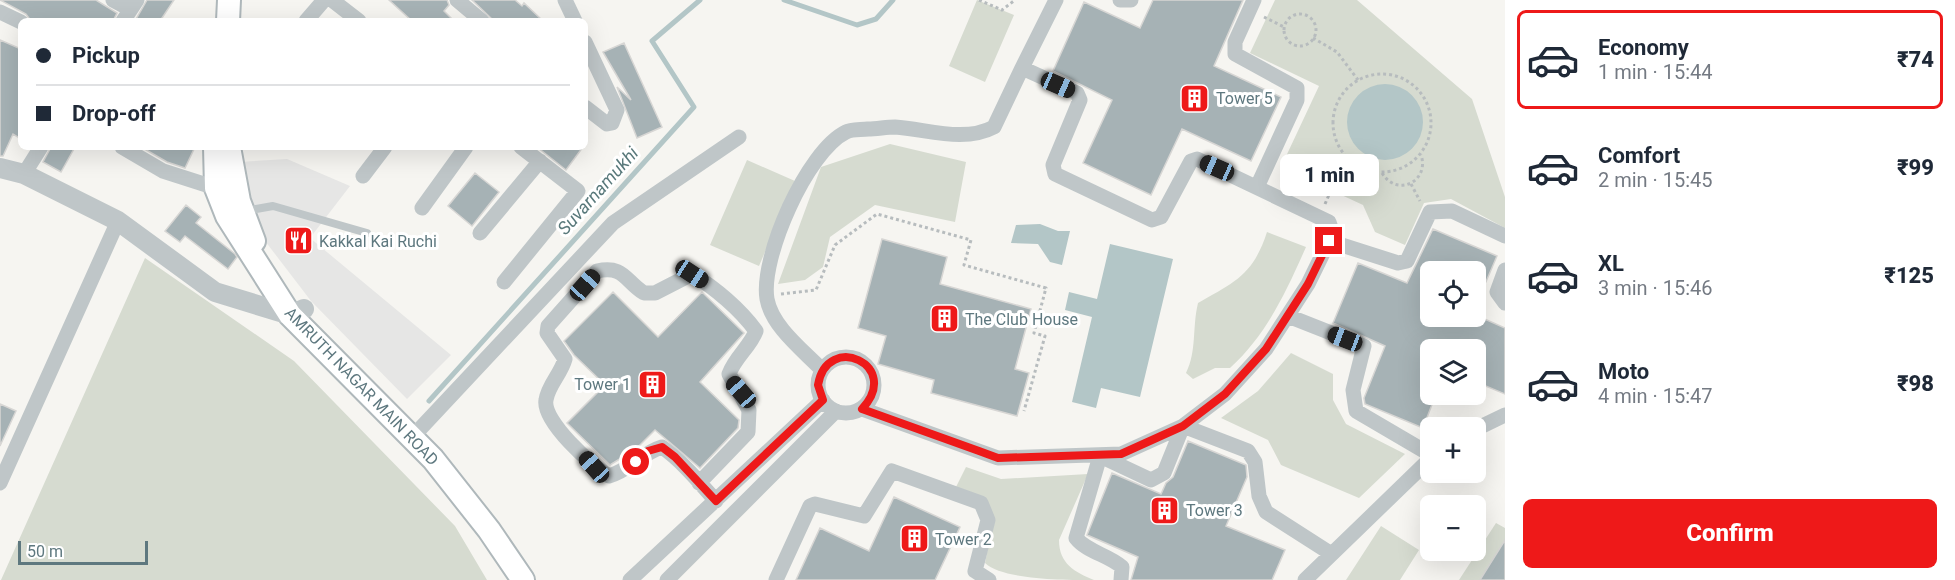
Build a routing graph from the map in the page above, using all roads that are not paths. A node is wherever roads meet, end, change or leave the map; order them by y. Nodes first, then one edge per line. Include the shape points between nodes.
1 (113, 0) edge
2 (218, 0) edge
3 (229, 0) edge
4 (324, 0) edge
5 (332, 0) edge
6 (457, 0) edge
7 (565, 0) edge
8 (1056, 0) edge
9 (1120, 0) edge
10 (1131, 0) edge
11 (1251, 5) edge
12 (130, 10) edge
13 (0, 12) edge
14 (218, 18) edge
15 (228, 18) edge
16 (309, 18) edge
17 (355, 18) edge
18 (478, 18) edge
19 (574, 18) edge
20 (18, 21) edge
21 (588, 48) edge
22 (1022, 68) junction
23 (588, 109) edge
24 (740, 137) dead end
25 (39, 150) edge
26 (127, 150) edge
27 (215, 150) edge
28 (229, 150) edge
29 (383, 150) edge
30 (464, 150) edge
31 (525, 150) edge
32 (540, 161) junction
33 (0, 168) edge
34 (24, 174) junction
35 (363, 176) dead end
36 (1257, 187) junction
37 (216, 188) junction
38 (422, 208) dead end
39 (244, 212) junction
40 (118, 221) junction
41 (368, 233) dead end
42 (480, 233) dead end
43 (1505, 236) edge
44 (1329, 241) junction
45 (1505, 270) edge
46 (504, 282) dead end
47 (768, 299) junction
48 (1505, 303) edge
49 (297, 312) junction
50 (1287, 316) junction
51 (748, 321) junction
52 (822, 370) junction
53 (823, 400) junction
54 (862, 409) junction
55 (836, 411) junction
56 (1505, 415) edge
57 (1486, 424) edge
58 (1183, 426) junction
59 (418, 431) junction
60 (1420, 449) edge
61 (1100, 456) junction
62 (1420, 467) edge
63 (0, 483) edge
64 (699, 483) junction
65 (716, 501) junction
66 (1330, 553) junction
67 (633, 579) edge
68 (523, 580) edge
69 (535, 580) edge
70 (667, 580) edge
71 (776, 580) edge
72 (989, 580) edge
73 (1121, 580) edge
74 (1305, 580) edge

1 - 12 street
2 - 14 main road
3 - 15 main road
4 - 16 street
5 - 17 street
6 - 18 street
7 - 19 street
8 - 22 street
9 - 10 street
11 - 36 street via 1235,42 1235,54 1297,88 1297,100
13 - 20 street
21 - 23 street via 617,110 612,123 607,124
22 - 36 street via 1077,93 1080,99 1053,165 1055,174 1152,220 1161,218 1191,161 1197,159
22 - 47 street via 994,127 985,132 965,135 894,127 847,131 823,150 800,183 770,259
24 - 59 street via 613,223
25 - 34 street
26 - 37 street via 164,171
27 - 37 main road, AMRUTH NAGAR MAIN ROAD
28 - 39 main road, AMRUTH NAGAR MAIN ROAD
29 - 35 street
30 - 38 street
31 - 32 street
32 - 42 street
32 - 46 street via 578,190
33 - 34 street
34 - 40 street
36 - 44 street via 1329,222
37 - 49 main road, AMRUTH NAGAR MAIN ROAD via 227,216
39 - 41 lane via 273,206
39 - 49 main road, AMRUTH NAGAR MAIN ROAD via 254,242
40 - 49 street via 215,292
40 - 63 street
43 - 44 street via 1452,211 1430,213 1407,261 1398,263
44 - 50 street
45 - 48 street via 1497,292
47 - 51 street
47 - 52 street via 777,322
49 - 59 main road, AMRUTH NAGAR MAIN ROAD via 336,340
49 - 68 main road, AMRUTH NAGAR MAIN ROAD via 433,459
50 - 58 street via 1266,349 1225,394
50 - 60 street via 1364,346 1353,390 1356,411
51 - 64 street via 756,331 753,340 737,356 729,374 749,410 748,432
51 - 64 street via 692,274 655,293 644,293 622,273 609,269 597,272 548,326 547,333 565,358 545,401 548,416 594,467 609,476 623,472 648,451 662,447
52 - 53 street via 818,385
52 - 54 street via 842,357 864,363 875,384 871,399
53 - 55 street
53 - 65 street
54 - 55 street via 850,413
54 - 61 street via 998,458
55 - 70 street
56 - 57 street
58 - 61 street via 1121,454
58 - 61 street via 1164,473 1158,478 1151,480
58 - 66 street via 1248,451 1255,462 1259,496 1266,512
59 - 69 main road, AMRUTH NAGAR MAIN ROAD via 469,490
61 - 73 street via 1076,538 1122,567
62 - 66 street
64 - 65 street
65 - 67 street
66 - 74 street
71 - 72 street via 810,506 864,516 892,471 981,503 988,520 975,571

